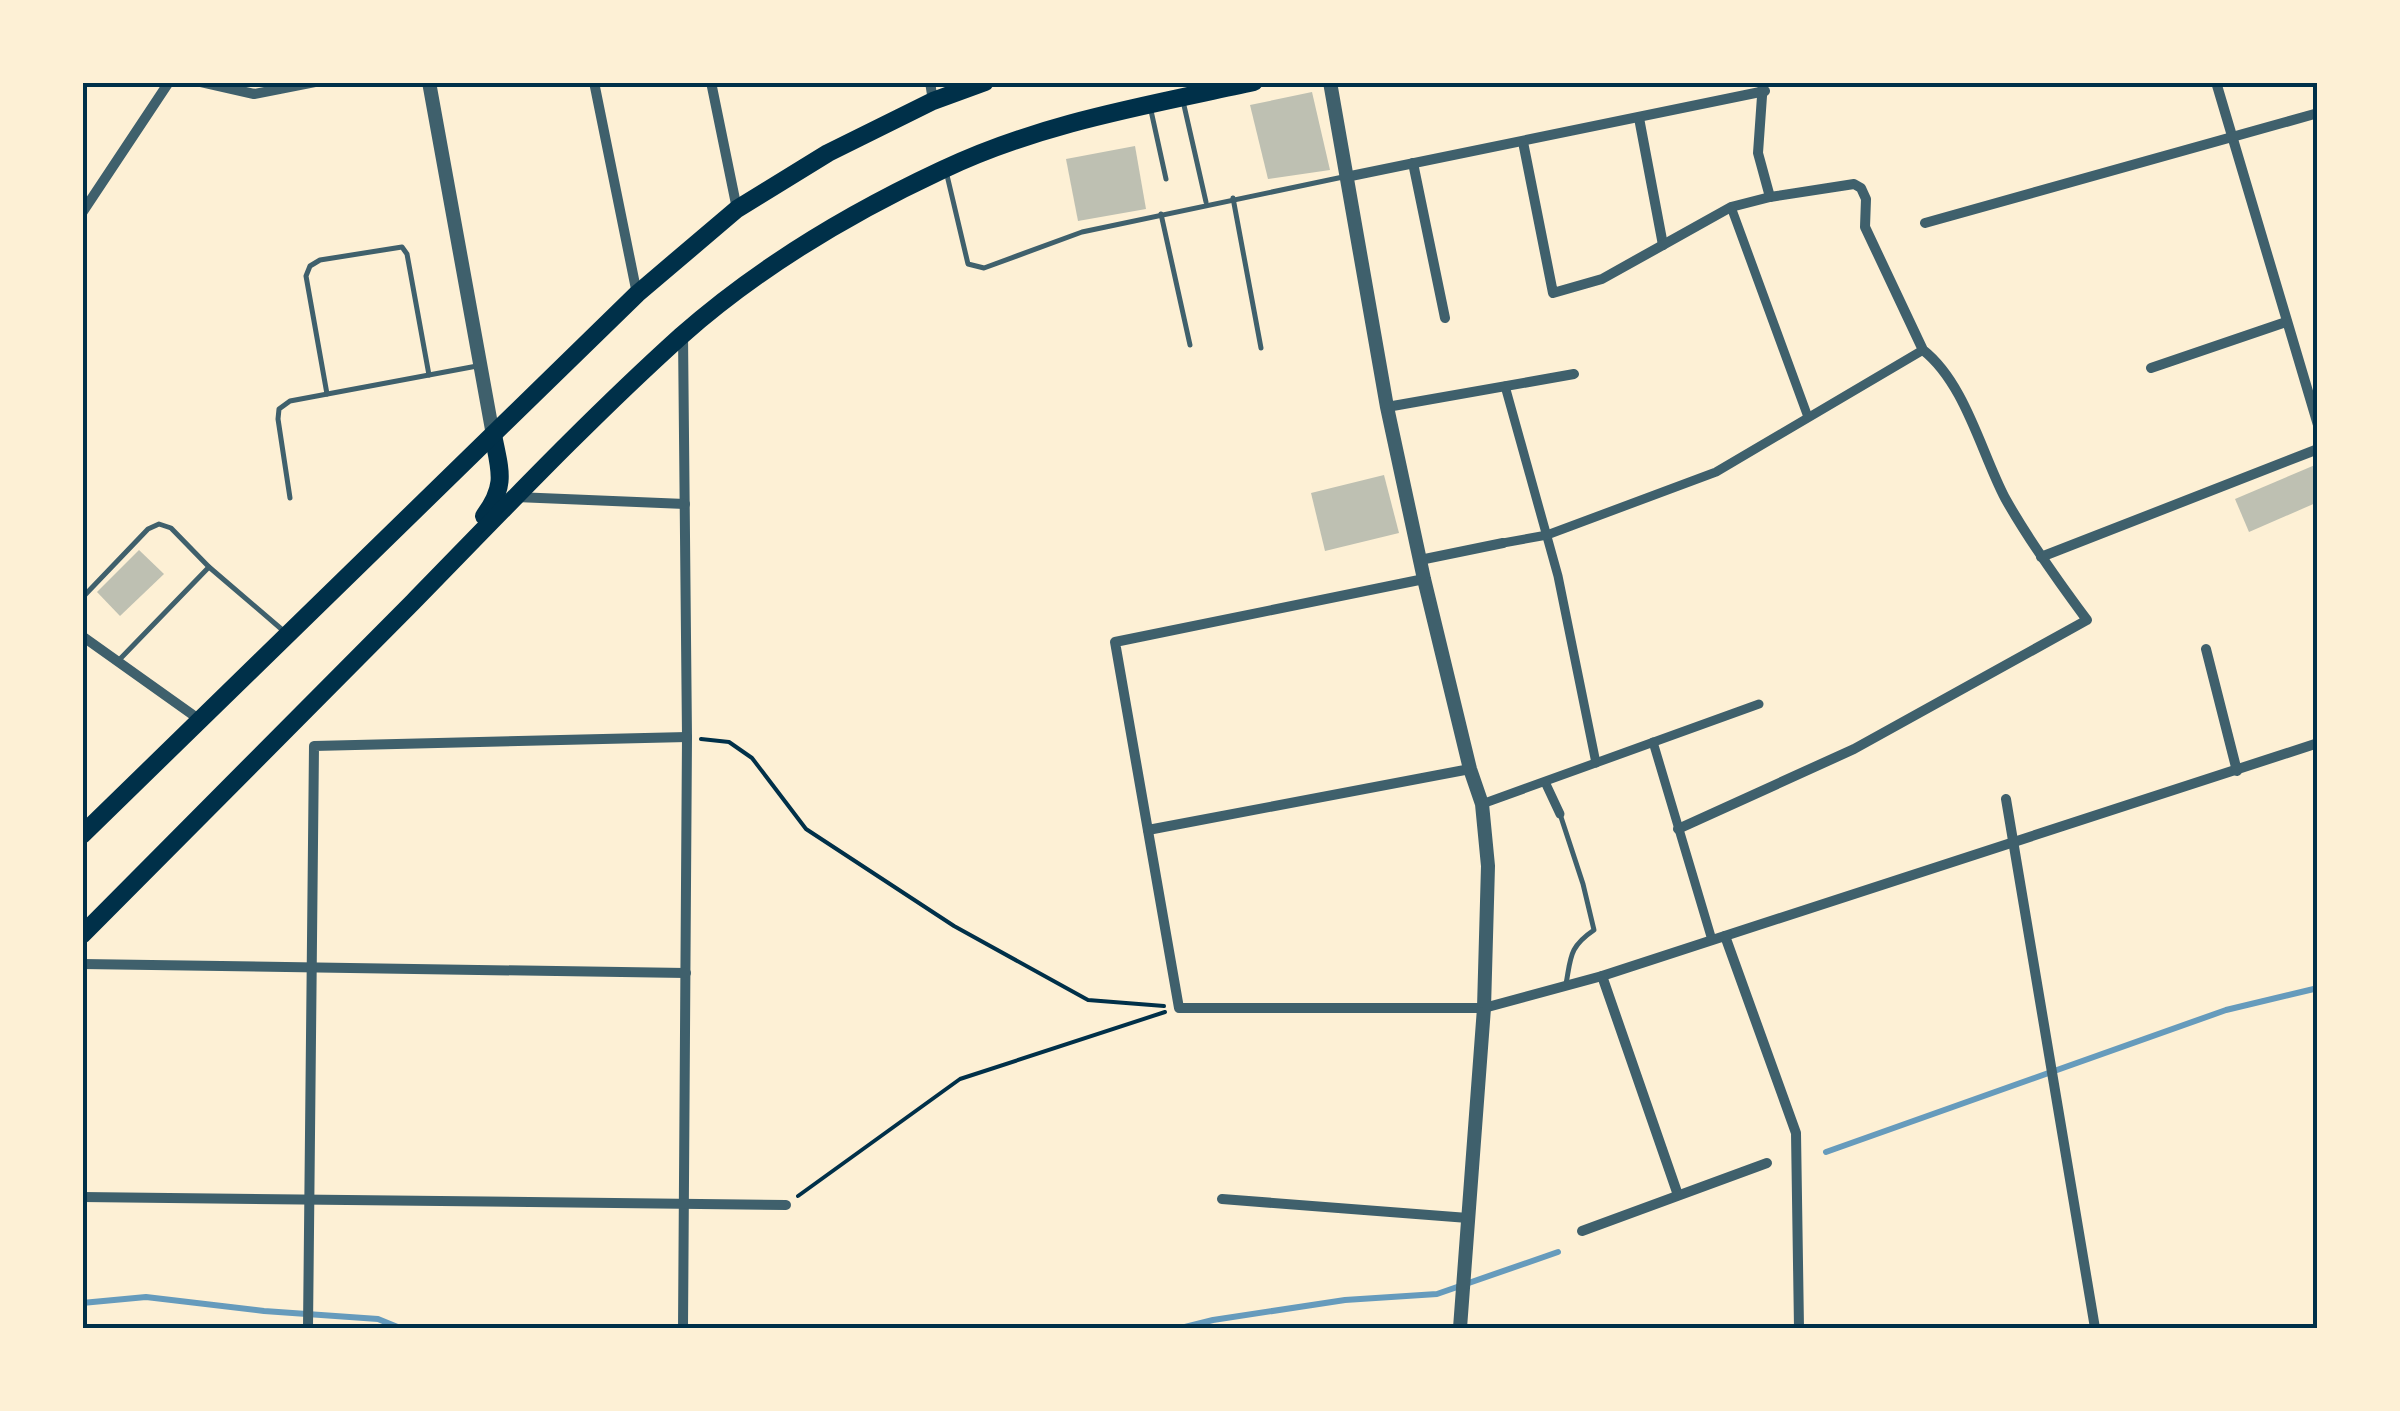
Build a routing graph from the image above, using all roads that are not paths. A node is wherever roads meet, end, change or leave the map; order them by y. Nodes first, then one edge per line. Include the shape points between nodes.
1 (169, 82) edge
2 (201, 82) edge
3 (316, 82) edge
4 (429, 82) edge
5 (594, 82) edge
6 (711, 82) edge
7 (985, 82) edge
8 (1254, 82) edge
9 (1330, 82) edge
10 (2216, 82) edge
11 (1764, 87) edge
12 (931, 92) edge
13 (1182, 98) junction
14 (1150, 104) junction
15 (2318, 113) edge
16 (1639, 118) junction
17 (2230, 136) junction
18 (1523, 142) junction
19 (1414, 163) junction
20 (946, 168) junction
21 (1346, 177) junction
22 (1166, 179) dead end
23 (1770, 197) junction
24 (1234, 198) junction
25 (1206, 204) junction
26 (1731, 207) junction
27 (737, 209) junction
28 (82, 214) edge
29 (1161, 214) junction
30 (1925, 223) dead end
31 (1663, 245) junction
32 (637, 294) junction
33 (1444, 318) dead end
34 (2286, 322) junction
35 (683, 335) junction
36 (1190, 345) dead end
37 (1261, 348) dead end
38 (1923, 350) junction
39 (480, 366) junction
40 (2152, 368) dead end
41 (1574, 374) dead end
42 (429, 375) junction
43 (1504, 386) junction
44 (327, 394) junction
45 (1387, 408) junction
46 (1808, 417) junction
47 (2318, 425) edge
48 (493, 436) junction
49 (2318, 449) edge
50 (515, 497) junction
51 (290, 498) dead end
52 (685, 504) junction
53 (1546, 535) junction
54 (1503, 544) joint
55 (2042, 557) junction
56 (1420, 560) junction
57 (209, 567) junction
58 (1424, 580) junction
59 (82, 598) edge
60 (413, 602) junction
61 (288, 634) junction
62 (82, 636) edge
63 (2206, 650) dead end
64 (118, 662) junction
65 (1759, 704) dead end
66 (200, 720) junction
67 (687, 738) junction
68 (1653, 742) junction
69 (2318, 742) edge
70 (1596, 763) junction
71 (1470, 769) junction
72 (2237, 771) junction
73 (1546, 782) junction
74 (2006, 799) dead end
75 (1482, 804) junction
76 (1560, 814) joint
77 (1148, 830) junction
78 (1678, 830) junction
79 (82, 835) edge
80 (2012, 843) junction
81 (82, 935) edge
82 (1725, 936) junction
83 (1712, 940) junction
84 (82, 964) edge
85 (311, 969) junction
86 (686, 973) junction
87 (1602, 976) junction
88 (1566, 984) junction
89 (1484, 1008) junction
90 (1767, 1163) dead end
91 (1678, 1195) junction
92 (82, 1197) edge
93 (309, 1198) junction
94 (1222, 1199) dead end
95 (685, 1204) junction
96 (786, 1205) road end
97 (1468, 1218) junction
98 (1582, 1230) dead end
99 (308, 1326) edge
100 (683, 1328) edge
101 (1460, 1328) edge
102 (1798, 1328) edge
103 (2095, 1328) edge

1 - 28 street
2 - 3 street via 254,94
4 - 39 street
5 - 32 street
6 - 27 street
7 - 12 main road
8 - 13 main road
9 - 21 street
10 - 17 street
11 - 16 street
11 - 23 street via 1758,153
12 - 27 main road
13 - 14 main road
13 - 25 lane
14 - 20 main road via 1036,134
14 - 22 lane
15 - 17 street
16 - 18 street
16 - 31 street
17 - 30 street
17 - 34 street
18 - 19 street
18 - 31 street via 1553,293 1602,279
19 - 21 street
19 - 33 street
20 - 29 lane via 968,264 984,268 1082,232
20 - 35 main road via 857,212
21 - 24 lane
21 - 45 street
23 - 26 street
23 - 38 street via 1861,188 1865,227
24 - 25 lane
24 - 37 lane
25 - 29 lane
26 - 31 street
26 - 46 street
27 - 32 main road
29 - 36 lane
32 - 48 main road
34 - 40 street
34 - 47 street
35 - 50 main road
35 - 52 street
38 - 46 street
38 - 55 street via 1968,414 2004,496
39 - 42 lane
39 - 48 street
41 - 43 street
42 - 44 lane
42 - 44 lane via 407,254 394,246 310,266 306,276
43 - 45 street
43 - 53 street
44 - 51 lane via 279,409
45 - 56 street
46 - 53 street via 1716,472
48 - 60 main road via 502,477 497,498 413,586
48 - 61 main road
49 - 55 street
50 - 52 street
50 - 60 main road
52 - 67 street
53 - 54 street
53 - 70 street
54 - 56 street
55 - 78 street via 2087,620 1854,749
56 - 58 street
57 - 59 lane via 172,528 158,524
57 - 61 lane
57 - 64 lane
58 - 71 street
58 - 77 street via 1115,642
60 - 81 main road
61 - 66 main road
62 - 64 street
63 - 72 street
64 - 66 street
65 - 68 street
66 - 79 main road
67 - 85 street via 314,746
67 - 86 street
68 - 70 street
68 - 78 street
69 - 72 street
70 - 73 street
71 - 75 street
71 - 77 street
72 - 80 street
73 - 75 street
73 - 76 street
74 - 80 street
75 - 89 street via 1488,866
76 - 88 lane via 1594,930 1572,950
77 - 89 street via 1180,1008
78 - 83 street
80 - 82 street
80 - 103 street
82 - 83 street
82 - 102 street via 1796,1134
83 - 87 street
84 - 85 street
85 - 86 street
85 - 93 street
86 - 95 street
87 - 88 street
87 - 91 street
88 - 89 street
89 - 97 street
90 - 91 street
91 - 98 street
92 - 93 street
93 - 95 street
93 - 99 street
94 - 97 street
95 - 96 street
95 - 100 street
97 - 101 street

